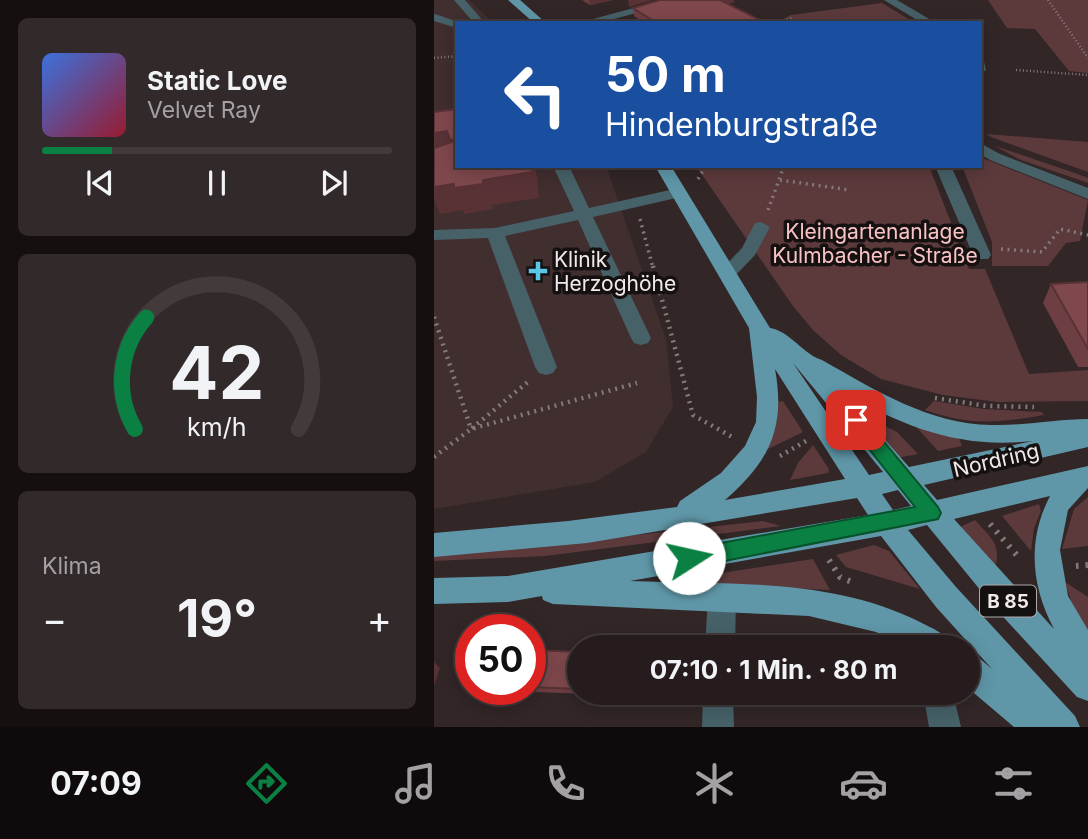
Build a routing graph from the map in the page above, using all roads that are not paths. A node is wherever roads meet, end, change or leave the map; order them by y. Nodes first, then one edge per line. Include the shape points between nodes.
1 (459, 0) edge
2 (513, 0) edge
3 (889, 0) edge
4 (656, 5) edge
5 (434, 17) edge
6 (478, 21) edge
7 (539, 21) edge
8 (591, 21) edge
9 (927, 21) edge
10 (455, 23) edge
11 (982, 148) edge
12 (562, 168) edge
13 (664, 168) edge
14 (944, 168) edge
15 (679, 193) junction
16 (1088, 194) edge
17 (583, 214) junction
18 (761, 228) road end
19 (495, 233) junction
20 (434, 235) edge
21 (981, 252) road end
22 (727, 273) junction
23 (757, 325) junction
24 (641, 338) dead end
25 (800, 357) junction
26 (546, 367) road end
27 (1088, 428) edge
28 (1088, 438) edge
29 (1085, 477) edge
30 (903, 480) junction
31 (863, 487) junction
32 (931, 513) junction
33 (673, 517) junction
34 (887, 523) junction
35 (434, 545) edge
36 (509, 589) junction
37 (434, 591) edge
38 (722, 597) junction
39 (721, 635) edge
40 (913, 635) edge
41 (1088, 653) edge
42 (980, 679) edge
43 (1088, 686) edge
44 (719, 705) edge
45 (940, 705) edge
46 (718, 727) edge
47 (945, 727) edge
48 (1038, 727) edge
49 (1064, 727) edge

1 - 6 street
2 - 7 main road
3 - 9 street
4 - 8 street
5 - 10 street
11 - 16 street
12 - 17 street
13 - 15 main road, B 85
14 - 21 street
15 - 17 street
15 - 22 main road, B 85
17 - 19 street
17 - 24 street
18 - 22 street via 749,251
19 - 20 street
19 - 26 street
22 - 23 main road, B 85
23 - 25 main road, B 85
23 - 31 main road, B 85
23 - 33 main road via 769,408 764,456 707,500
25 - 27 main road via 902,411 961,432 994,435
25 - 30 main road, B 85
28 - 30 main road, Nordring
29 - 32 main road, Nordring
29 - 41 main road via 1061,499 1051,525 1047,568 1049,586 1068,630
30 - 31 main road, Nordring
30 - 32 main road, B 85
31 - 33 main road, Nordring
31 - 34 main road, B 85
32 - 34 main road, Nordring
32 - 43 main road, B 85
33 - 35 main road, Nordring via 587,531
34 - 36 main road, Nordring
34 - 49 main road, B 85 via 946,597
36 - 37 main road
36 - 38 main road
38 - 39 street
38 - 40 main road via 851,609 884,619
42 - 48 main road
44 - 46 street
45 - 47 street

